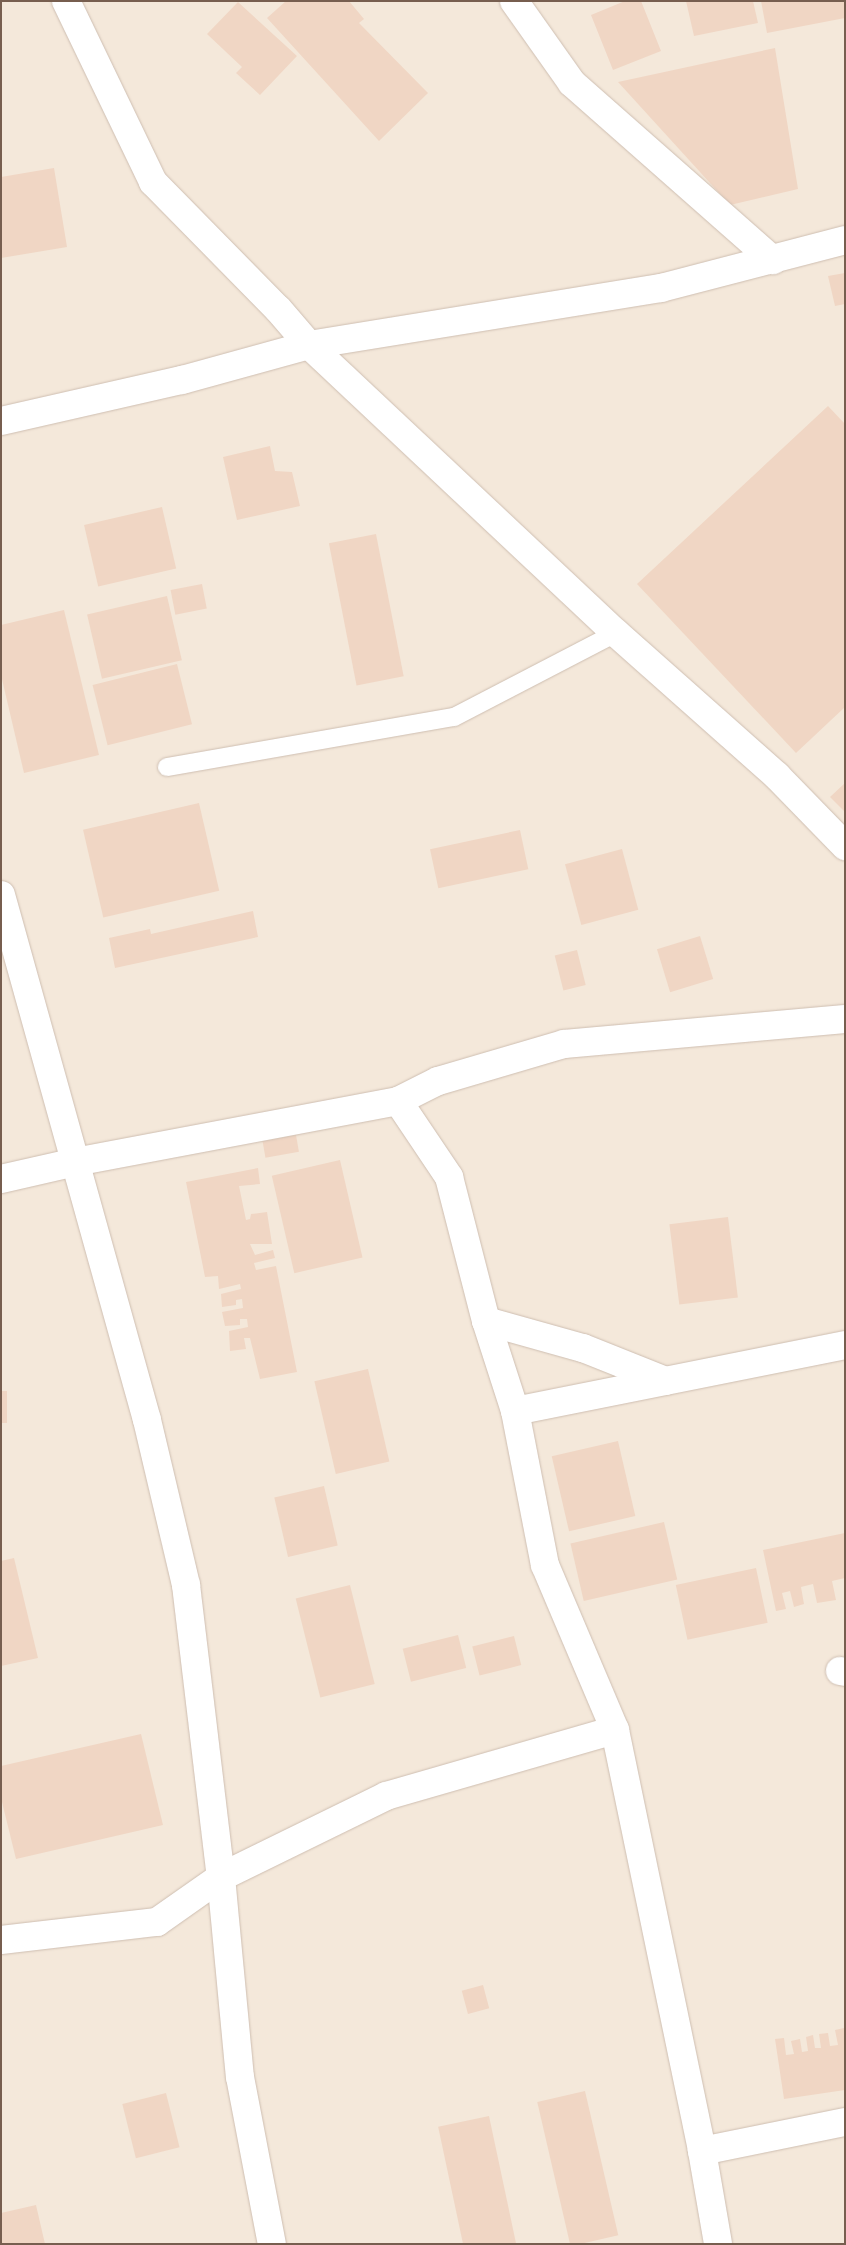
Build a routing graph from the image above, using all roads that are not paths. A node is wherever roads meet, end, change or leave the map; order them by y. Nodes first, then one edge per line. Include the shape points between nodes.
1 (66, 1) edge
2 (514, 1) edge
3 (845, 240) edge
4 (773, 260) junction
5 (308, 345) junction
6 (1, 421) edge
7 (616, 633) junction
8 (168, 767) dead end
9 (845, 846) edge
10 (1, 895) edge
11 (845, 1019) edge
12 (398, 1102) junction
13 (75, 1162) junction
14 (1, 1179) edge
15 (486, 1321) junction
16 (845, 1345) edge
17 (666, 1381) junction
18 (515, 1411) junction
19 (614, 1730) junction
20 (221, 1877) junction
21 (1, 1940) edge
22 (845, 2122) edge
23 (702, 2151) junction
24 (272, 2244) edge
25 (718, 2244) edge

1 - 5 street via 153,182 278,309
2 - 4 street via 572,83
3 - 4 street
4 - 5 street via 661,288
5 - 6 street via 182,380
5 - 7 street
7 - 8 lane via 454,716
7 - 9 street via 777,776
10 - 13 street
11 - 12 street via 564,1044 438,1081
12 - 13 street
12 - 15 street via 448,1177
13 - 14 street
13 - 20 street via 147,1420 186,1585
15 - 17 street via 582,1348
15 - 18 street
16 - 17 street
17 - 18 street
18 - 19 street via 544,1565
19 - 20 street via 386,1796
19 - 23 street
20 - 21 street via 157,1922
20 - 24 street via 240,2077
22 - 23 street
23 - 25 street

